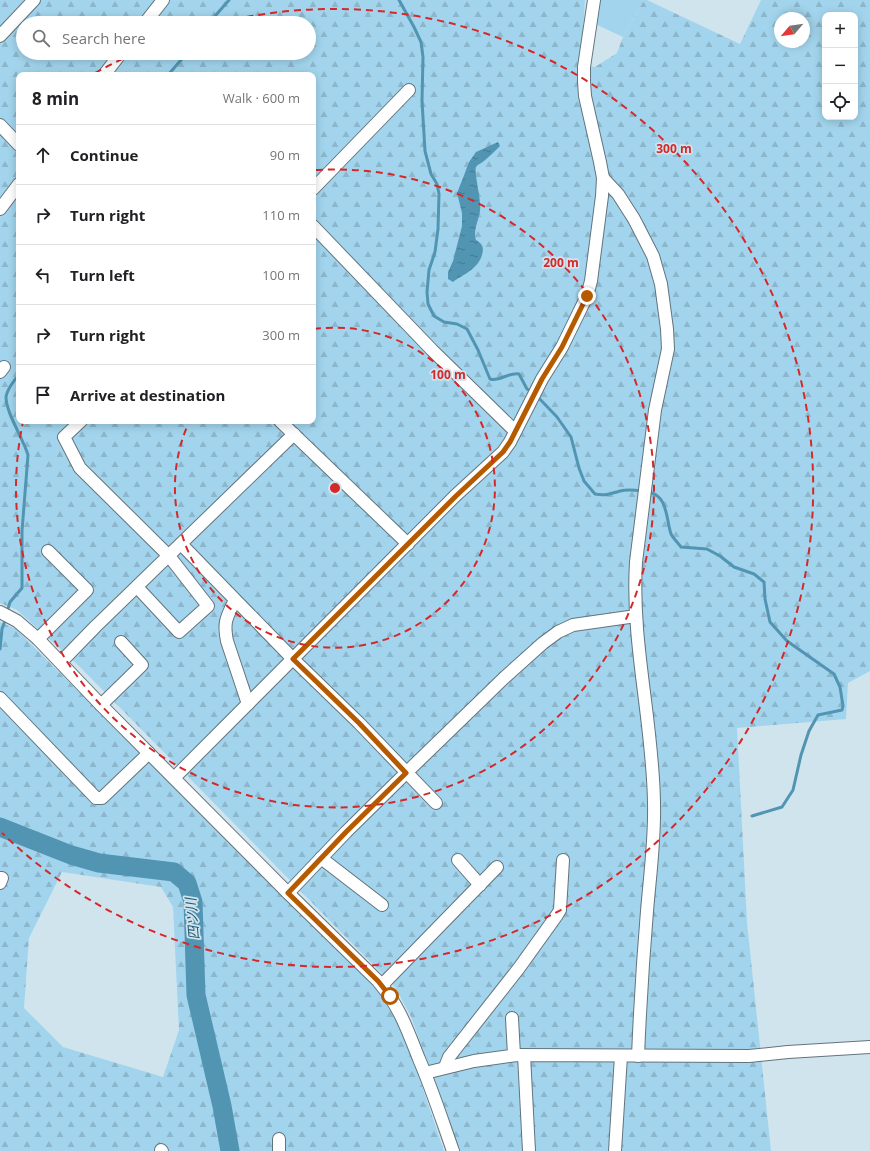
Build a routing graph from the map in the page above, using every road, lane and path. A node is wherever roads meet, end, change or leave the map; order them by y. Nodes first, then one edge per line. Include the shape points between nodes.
1 (34, 0) edge
2 (162, 0) edge
3 (594, 0) edge
4 (19, 16) edge
5 (150, 16) edge
6 (16, 19) edge
7 (0, 36) edge
8 (116, 60) edge
9 (106, 72) edge
10 (409, 90) dead end
11 (0, 125) edge
12 (16, 142) edge
13 (603, 178) junction
14 (316, 186) edge
15 (16, 188) edge
16 (0, 210) edge
17 (316, 229) edge
18 (77, 424) edge
19 (283, 424) edge
20 (516, 430) junction
21 (294, 434) junction
22 (181, 544) junction
23 (408, 544) junction
24 (48, 551) dead end
25 (169, 556) junction
26 (137, 587) junction
27 (235, 600) junction
28 (0, 612) edge
29 (636, 616) junction
30 (38, 639) junction
31 (121, 642) dead end
32 (293, 659) junction
33 (61, 662) junction
34 (0, 698) edge
35 (248, 704) junction
36 (101, 705) junction
37 (149, 753) junction
38 (406, 773) junction
39 (174, 778) junction
40 (436, 803) dead end
41 (321, 858) junction
42 (458, 860) dead end
43 (563, 860) dead end
44 (497, 867) dead end
45 (0, 878) edge
46 (0, 883) edge
47 (480, 885) junction
48 (288, 893) junction
49 (382, 905) dead end
50 (382, 985) junction
51 (512, 1018) dead end
52 (870, 1047) edge
53 (519, 1055) junction
54 (621, 1056) junction
55 (638, 1056) junction
56 (445, 1068) junction
57 (425, 1073) junction
58 (279, 1139) dead end
59 (279, 1151) edge
60 (453, 1151) edge
61 (529, 1151) edge
62 (615, 1151) edge

1 - 4 street
2 - 5 street
3 - 13 street via 584,60 584,81
6 - 7 street
8 - 9 street
10 - 14 street
11 - 12 street
13 - 20 street via 587,296
13 - 29 street via 618,194 653,256 661,284 667,329 668,349 655,410 636,562
15 - 16 street
17 - 20 street via 432,350
18 - 25 street via 64,437 80,468
19 - 21 street
20 - 23 street via 503,452
21 - 22 street
21 - 23 street
22 - 25 street
22 - 27 street
23 - 32 street
24 - 30 street via 87,590
25 - 26 street
25 - 26 street via 208,606 179,632
26 - 33 street
27 - 32 street
27 - 35 street via 225,621 226,640
28 - 30 street via 17,621
29 - 38 street via 573,625 558,632 504,678
29 - 55 street via 654,777 653,835
30 - 33 street
31 - 36 street via 142,665
32 - 35 street
32 - 38 street
33 - 36 street
34 - 37 street via 96,798 102,798
35 - 39 street
36 - 37 street
37 - 39 street
38 - 40 street
38 - 41 street
39 - 48 street
41 - 48 street
41 - 49 street
42 - 47 street
43 - 56 street via 560,910 557,916 449,1057
44 - 47 street
45 - 46 street
47 - 50 street
48 - 50 street
50 - 57 street via 403,1018
51 - 53 street
52 - 55 street via 749,1056
53 - 54 street
53 - 56 street
53 - 61 street
54 - 55 street
54 - 62 street
56 - 57 street
57 - 60 street
58 - 59 street

